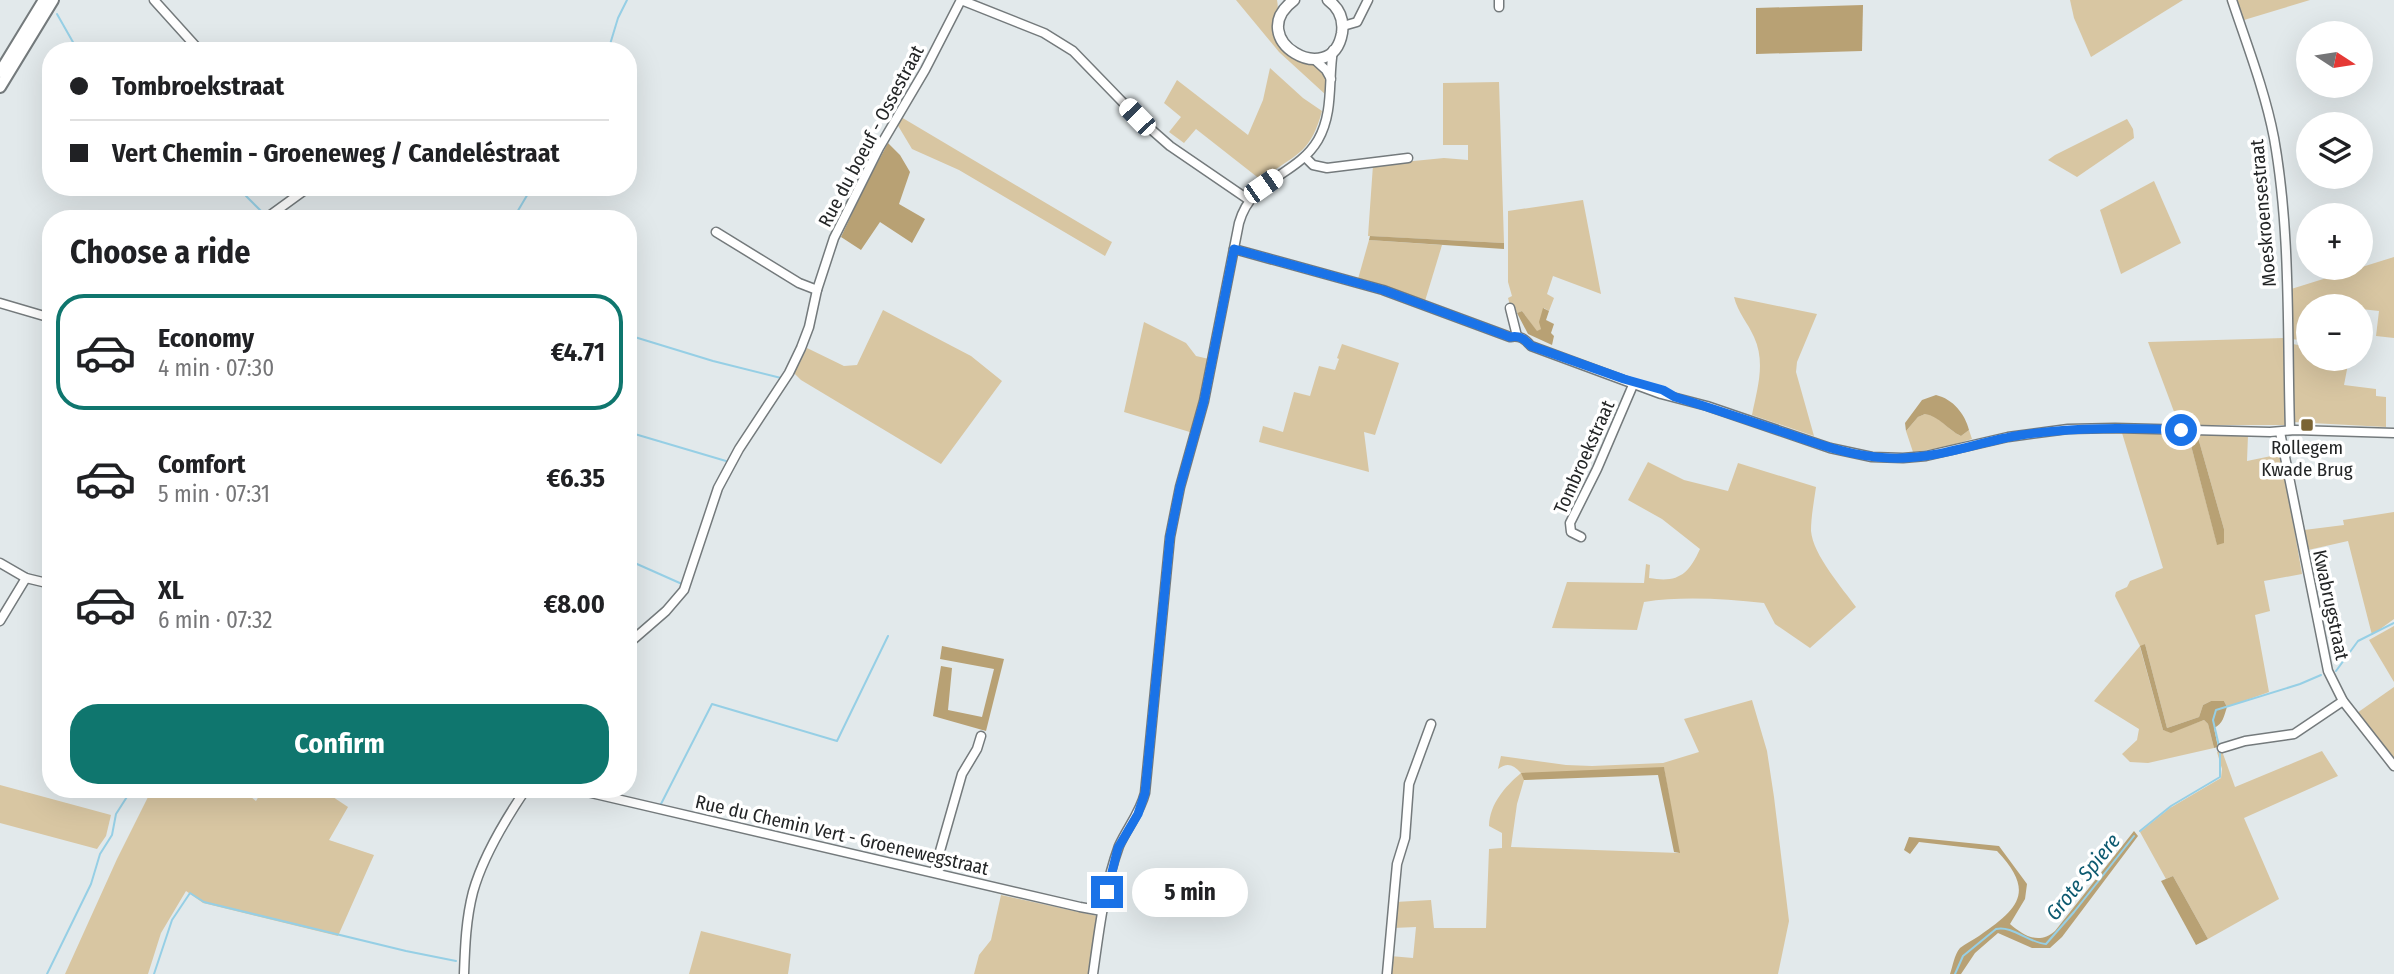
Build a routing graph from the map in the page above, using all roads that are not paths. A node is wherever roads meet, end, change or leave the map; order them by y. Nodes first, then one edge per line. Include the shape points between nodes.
1 (44, 0) edge
2 (53, 0) edge
3 (154, 0) edge
4 (961, 0) edge
5 (1279, 0) edge
6 (1294, 0) edge
7 (1328, 0) edge
8 (1343, 0) edge
9 (1368, 0) edge
10 (2232, 0) edge
11 (1282, 13) junction
12 (1339, 13) junction
13 (1343, 26) junction
14 (192, 42) edge
15 (1333, 50) junction
16 (1314, 59) junction
17 (0, 72) edge
18 (1332, 82) junction
19 (0, 87) edge
20 (1305, 157) junction
21 (1408, 158) dead end
22 (297, 196) edge
23 (1248, 200) junction
24 (277, 210) edge
25 (716, 232) dead end
26 (1234, 249) junction
27 (817, 290) junction
28 (0, 303) edge
29 (1510, 308) dead end
30 (42, 315) edge
31 (1517, 336) junction
32 (1624, 379) junction
33 (1633, 385) junction
34 (1675, 397) junction
35 (2285, 431) junction
36 (2394, 433) edge
37 (1581, 537) dead end
38 (0, 563) edge
39 (26, 578) junction
40 (42, 582) edge
41 (0, 621) edge
42 (637, 636) edge
43 (2343, 701) junction
44 (1431, 724) dead end
45 (981, 736) dead end
46 (2222, 748) dead end
47 (2394, 766) edge
48 (521, 798) edge
49 (614, 798) edge
50 (934, 872) junction
51 (1102, 911) junction
52 (464, 974) edge
53 (1093, 974) edge
54 (1387, 974) edge

1 - 17 highway
2 - 19 highway
3 - 14 street
4 - 23 street via 1044,33 1073,51 1162,139
4 - 27 street, Rue du boeuf - Ossestraat via 834,238
5 - 11 main road
6 - 11 main road
7 - 12 main road
8 - 12 main road
9 - 13 street via 1355,23
10 - 35 street, Moeskroensestraat via 2265,100 2279,172 2284,226
11 - 16 main road via 1279,29 1285,45 1300,57
12 - 13 main road
13 - 15 main road
15 - 16 main road
15 - 18 street
16 - 18 street
18 - 20 street via 1321,135
20 - 21 street via 1313,165 1327,167
20 - 23 street
22 - 24 street
23 - 26 street
25 - 27 street
26 - 31 street, Tombroekstraat via 1372,287
26 - 51 street via 1204,401 1170,537 1145,793 1118,848
27 - 42 street, Rue du boeuf - Ossestraat via 809,327 789,373 718,488 684,590
28 - 30 street
29 - 31 street
31 - 32 street, Tombroekstraat via 1531,346
32 - 33 street, Tombroekstraat
32 - 34 street, Tombroekstraat
33 - 34 street, Tombroekstraat
33 - 37 street, Tombroekstraat via 1570,523 1571,532
34 - 35 street, Tombroekstraat via 1841,451 1889,458 1933,455 2008,437 2075,429
35 - 36 street, Tombroekstraat
35 - 43 street, Kwabrugstraat via 2324,656
38 - 39 street
39 - 40 street
39 - 41 street
43 - 46 street via 2294,734
43 - 47 street, Kwabrugstraat
44 - 54 street via 1409,784
45 - 50 street via 957,788
48 - 52 street via 474,890
49 - 50 street, Rue du Chemin Vert - Groenewegstraat
50 - 51 street, Rue du Chemin Vert - Groenewegstraat
51 - 53 street

